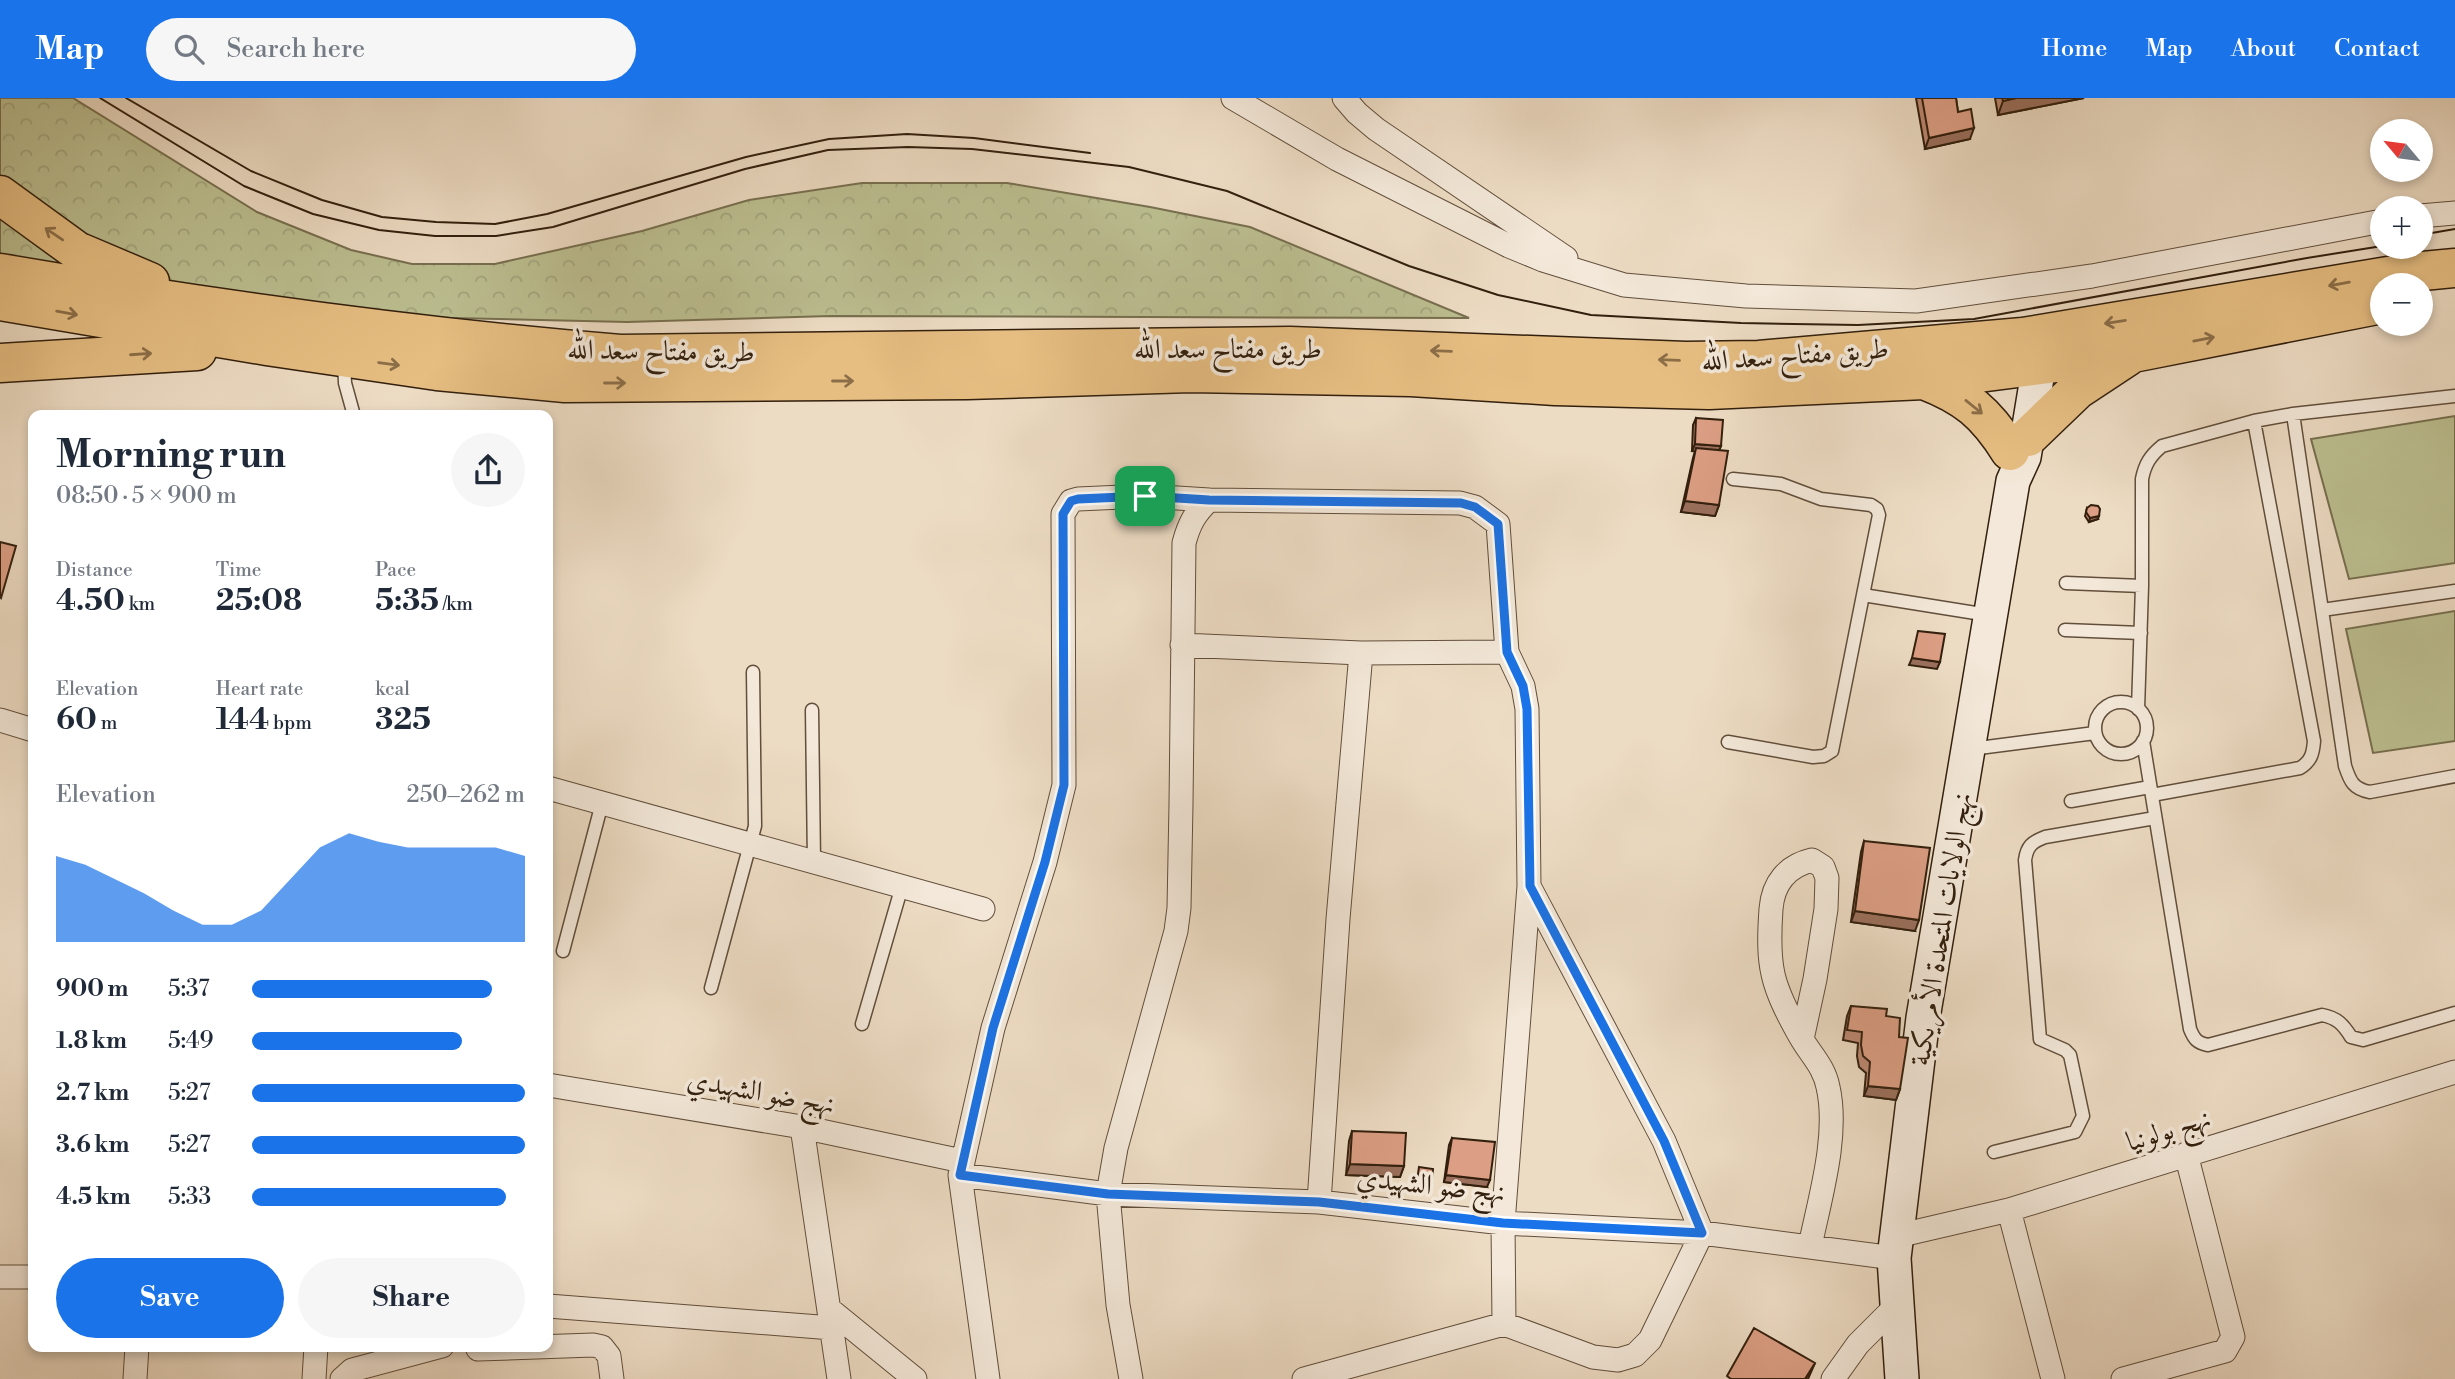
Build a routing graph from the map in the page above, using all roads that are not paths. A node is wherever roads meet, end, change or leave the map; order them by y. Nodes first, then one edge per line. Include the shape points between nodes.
1 (1233, 98) edge
2 (1344, 98) edge
3 (0, 195) edge
4 (2455, 213) edge
5 (2433, 215) edge
6 (2370, 223) edge
7 (2455, 268) edge
8 (0, 272) edge
9 (1595, 277) junction
10 (2455, 295) edge
11 (2433, 297) edge
12 (0, 301) edge
13 (2370, 306) edge
14 (228, 309) junction
15 (267, 346) junction
16 (2032, 350) junction
17 (2133, 353) junction
18 (344, 357) junction
19 (0, 363) edge
20 (1924, 380) junction
21 (2455, 396) edge
22 (351, 410) edge
23 (2293, 414) junction
24 (2255, 421) junction
25 (2017, 456) junction
26 (1733, 480) dead end
27 (1209, 500) junction
28 (2066, 583) dead end
29 (2142, 586) junction
30 (2455, 591) edge
31 (1863, 596) junction
32 (2322, 610) junction
33 (1992, 616) junction
34 (2065, 630) dead end
35 (2141, 632) junction
36 (1182, 645) junction
37 (1507, 652) junction
38 (1361, 653) junction
39 (753, 672) dead end
40 (2138, 709) junction
41 (812, 710) dead end
42 (0, 720) edge
43 (28, 728) edge
44 (2095, 733) junction
45 (2143, 741) junction
46 (1728, 743) dead end
47 (1970, 749) junction
48 (2455, 776) edge
49 (553, 789) edge
50 (2151, 791) junction
51 (2071, 801) dead end
52 (602, 803) junction
53 (2155, 818) junction
54 (750, 844) junction
55 (814, 862) junction
56 (1530, 886) junction
57 (902, 887) junction
58 (983, 909) dead end
59 (563, 951) dead end
60 (711, 988) dead end
61 (2455, 1013) edge
62 (862, 1024) dead end
63 (1802, 1039) junction
64 (2455, 1072) edge
65 (553, 1086) edge
66 (802, 1126) junction
67 (1994, 1152) dead end
68 (2186, 1154) junction
69 (961, 1168) junction
70 (1108, 1194) junction
71 (1319, 1202) junction
72 (2009, 1210) junction
73 (1503, 1223) junction
74 (1702, 1233) junction
75 (1810, 1246) junction
76 (1896, 1247) junction
77 (0, 1277) edge
78 (28, 1277) edge
79 (553, 1306) edge
80 (1896, 1306) junction
81 (831, 1319) junction
82 (1504, 1324) junction
83 (553, 1346) edge
84 (136, 1352) edge
85 (316, 1352) edge
86 (420, 1352) edge
87 (135, 1379) edge
88 (314, 1379) edge
89 (342, 1379) edge
90 (612, 1379) edge
91 (839, 1379) edge
92 (915, 1379) edge
93 (988, 1379) edge
94 (1131, 1379) edge
95 (1304, 1379) edge
96 (1833, 1379) edge
97 (1902, 1379) edge
98 (2053, 1379) edge
99 (2123, 1379) edge

1 - 9 street via 1337,159 1476,230
2 - 9 street via 1376,129
14 -> 3 highway via 77,251
4 - 5 street
6 - 9 street via 2092,276 1916,301 1733,295 1623,285
7 -> 16 highway, طريق مفتاح سعد الله via 2412,272
8 - 14 highway, طريق مفتاح سعد الله
10 - 11 highway
12 -> 15 highway, طريق مفتاح سعد الله
17 -> 13 highway, طريق مفتاح سعد الله
16 -> 14 highway, طريق مفتاح سعد الله via 1686,361 1290,346 620,354
15 - 18 highway, طريق مفتاح سعد الله
19 -> 15 highway
16 - 17 highway, طريق مفتاح سعد الله
16 - 20 highway, طريق مفتاح سعد الله
16 - 25 street, نهج الولايات المتحدة الأمريكية
17 - 25 highway via 2077,390
18 -> 20 highway, طريق مفتاح سعد الله via 565,383 1191,373 1709,390
18 - 22 lane
20 -> 25 highway via 1975,406
21 - 23 lane
23 - 24 lane
23 - 32 lane
24 - 29 lane via 2162,446 2151,455 2141,479
24 - 50 lane via 2313,753 2300,768
25 - 33 street, نهج الولايات المتحدة الأمريكية
26 - 31 lane via 1781,484 1821,499 1877,509
27 - 36 street via 1196,512 1184,543
27 - 37 street via 1461,503 1475,507 1498,524
27 - 69 street via 1145,496 1078,499 1071,501 1063,514 1064,785 993,1028
28 - 29 lane
29 - 35 lane
30 - 32 lane
31 - 33 lane
31 - 46 lane via 1832,751 1813,757
32 - 48 lane via 2351,782 2370,792
33 - 47 street, نهج الولايات المتحدة الأمريكية
34 - 35 lane
35 - 40 lane
36 - 38 street
36 - 70 street via 1176,931 1116,1148
37 - 38 street
37 - 56 street via 1523,686 1527,709
38 - 71 street
39 - 54 lane via 755,826
40 - 44 lane via 2121,702 2112,704 2099,715
40 - 45 lane via 2146,724
41 - 55 lane
42 - 43 street
44 - 45 lane via 2104,748 2120,754 2129,753
44 - 47 lane
45 - 50 lane
47 - 76 street, نهج الولايات المتحدة الأمريكية via 1923,1018
49 - 52 street
50 - 51 lane
50 - 53 lane
52 - 54 street
52 - 59 lane
53 - 61 lane via 2190,1029 2200,1043 2208,1045 2322,1016 2334,1017 2351,1037 2363,1040
53 - 67 lane via 2045,837 2032,842 2026,851 2040,1040 2070,1055 2083,1116 2075,1132
54 - 55 street
54 - 60 lane
55 - 57 street
56 - 73 street
56 - 74 street via 1664,1141
57 - 58 street
57 - 62 lane
63 - 63 street via 1775,988 1769,946 1772,895 1787,871 1812,860 1823,867 1827,878 1826,909
63 - 75 street via 1821,1064 1830,1115 1824,1182
64 - 68 street, نهج بولونيا
65 - 66 street, نهج ضو الشهيدي
66 - 69 street, نهج ضو الشهيدي
66 - 81 street
68 - 72 street, نهج بولونيا
68 - 99 street via 2233,1337 2225,1351
69 - 70 street, نهج ضو الشهيدي
69 - 93 street
70 - 71 street, نهج ضو الشهيدي
70 - 94 street via 1118,1305
71 - 73 street, نهج ضو الشهيدي
72 - 76 street, نهج بولونيا
72 - 98 street
73 - 74 street, نهج ضو الشهيدي
73 - 82 street
74 - 75 street, نهج ضو الشهيدي
74 - 82 street via 1650,1340 1635,1355 1618,1360 1593,1357
75 - 76 street, نهج ضو الشهيدي
76 - 80 street, نهج الولايات المتحدة الأمريكية
77 - 78 street
79 - 81 street
80 - 96 street via 1858,1344
80 - 97 street, نهج الولايات المتحدة الأمريكية
81 - 91 street
81 - 92 street
82 - 95 street
83 - 90 street via 602,1348 609,1356
84 - 87 street
85 - 88 street
86 - 89 street via 352,1370

